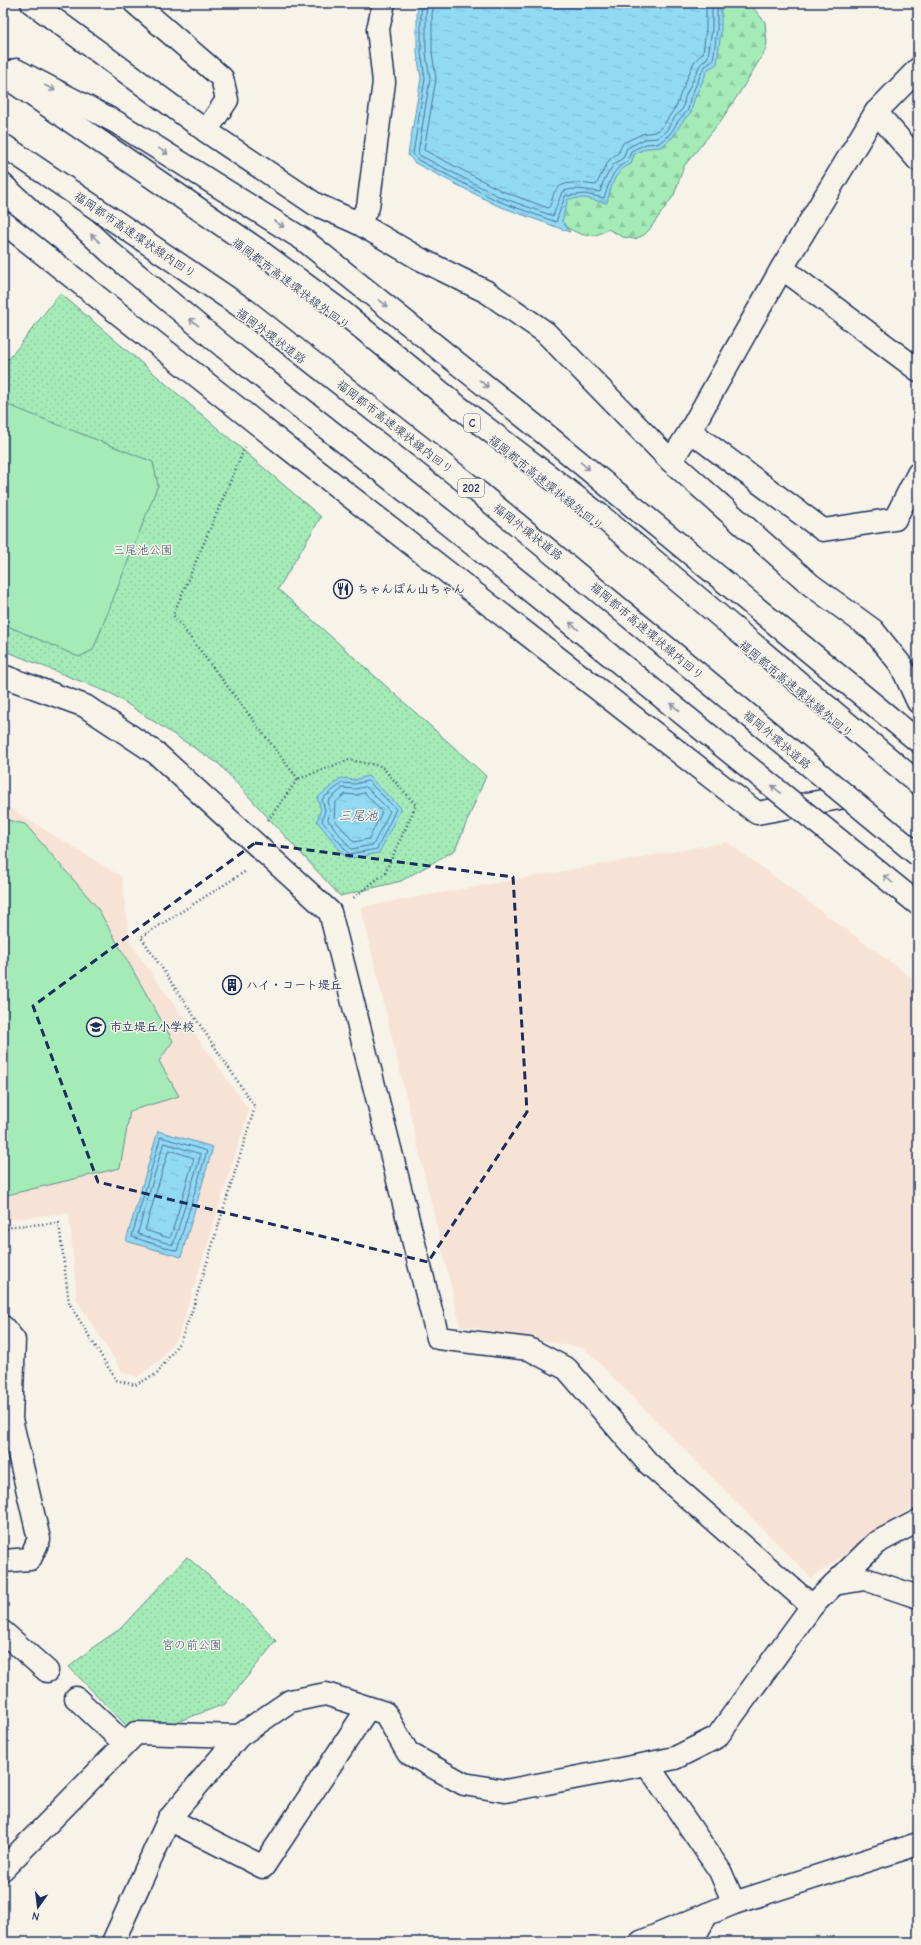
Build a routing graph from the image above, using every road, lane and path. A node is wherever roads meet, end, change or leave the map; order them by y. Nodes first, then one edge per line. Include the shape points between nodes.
1 (32, 3) edge
2 (135, 3) edge
3 (384, 3) edge
4 (3, 63) edge
5 (918, 69) edge
6 (3, 75) edge
7 (3, 85) edge
8 (876, 112) junction
9 (206, 131) junction
10 (3, 145) edge
11 (3, 152) edge
12 (918, 160) edge
13 (3, 222) edge
14 (358, 223) junction
15 (782, 268) junction
16 (918, 370) edge
17 (690, 431) junction
18 (246, 443) dead end
19 (671, 461) junction
20 (918, 474) edge
21 (3, 676) edge
22 (918, 702) edge
23 (918, 741) edge
24 (298, 779) junction
25 (918, 783) edge
26 (918, 790) edge
27 (845, 797) junction
28 (252, 841) junction
29 (918, 855) edge
30 (269, 857) junction
31 (918, 860) edge
32 (918, 904) edge
33 (331, 915) junction
34 (3, 1230) edge
35 (3, 1327) edge
36 (918, 1521) edge
37 (3, 1561) edge
38 (834, 1584) junction
39 (918, 1597) edge
40 (812, 1606) junction
41 (3, 1632) edge
42 (47, 1672) dead end
43 (76, 1698) dead end
44 (368, 1708) junction
45 (239, 1736) junction
46 (126, 1744) junction
47 (647, 1764) junction
48 (169, 1819) junction
49 (918, 1844) edge
50 (3, 1869) edge
51 (734, 1903) junction
52 (707, 1914) junction
53 (113, 1942) edge
54 (641, 1942) edge
55 (691, 1942) edge

1 - 9 main road
2 - 9 main road via 222,78 227,100
3 - 14 main road via 378,29 384,82 368,207
4 -> 23 main road via 116,122 304,240 515,409
5 - 8 main road
6 - 25 main road via 250,245 341,311 460,408 601,516
7 - 26 main road, 福岡都市高速環状線外回り / C via 276,271 510,453
8 - 12 main road
8 - 15 main road
9 - 14 main road via 315,204
10 - 27 main road, 福岡外環状道路 / 202 via 214,293 535,536
10 - 29 main road, 福岡都市高速環状線内回り, bridge via 246,310 478,492
32 -> 11 main road, bridge via 224,347 110,252
13 - 27 main road via 757,813
14 - 19 main road via 420,259 486,292 545,332
15 - 16 main road
15 - 17 main road
17 - 19 main road
17 - 20 main road via 823,530 895,519
18 - 24 path via 173,615
19 - 22 main road via 811,585 873,630 901,665
21 - 28 main road via 85,706 156,753
24 - 28 path
24 - 33 path via 349,760 381,766 416,805 385,873
27 - 31 main road, 福岡外環状道路 / 202
28 - 30 main road
30 - 33 main road
30 - 34 path via 141,937 256,1107 192,1311 181,1340 157,1374 135,1385 116,1380 69,1303 59,1223 14,1226
33 - 40 main road via 438,1338 529,1349 567,1369 648,1463
35 - 37 main road via 14,1340 11,1419 39,1539 30,1559
36 - 38 main road via 876,1543
38 - 39 main road via 865,1579
38 - 40 main road
40 - 47 main road via 717,1737 675,1758
41 - 42 main road
43 - 46 main road
44 - 45 main road via 326,1694 290,1701
44 - 47 main road via 385,1713 408,1753 464,1784 505,1791
44 - 48 main road via 263,1867
45 - 46 main road via 136,1733
45 - 48 main road
46 - 50 main road
47 - 51 main road via 720,1871
48 - 53 main road
49 - 51 main road
51 - 52 main road
52 - 54 main road
52 - 55 main road

